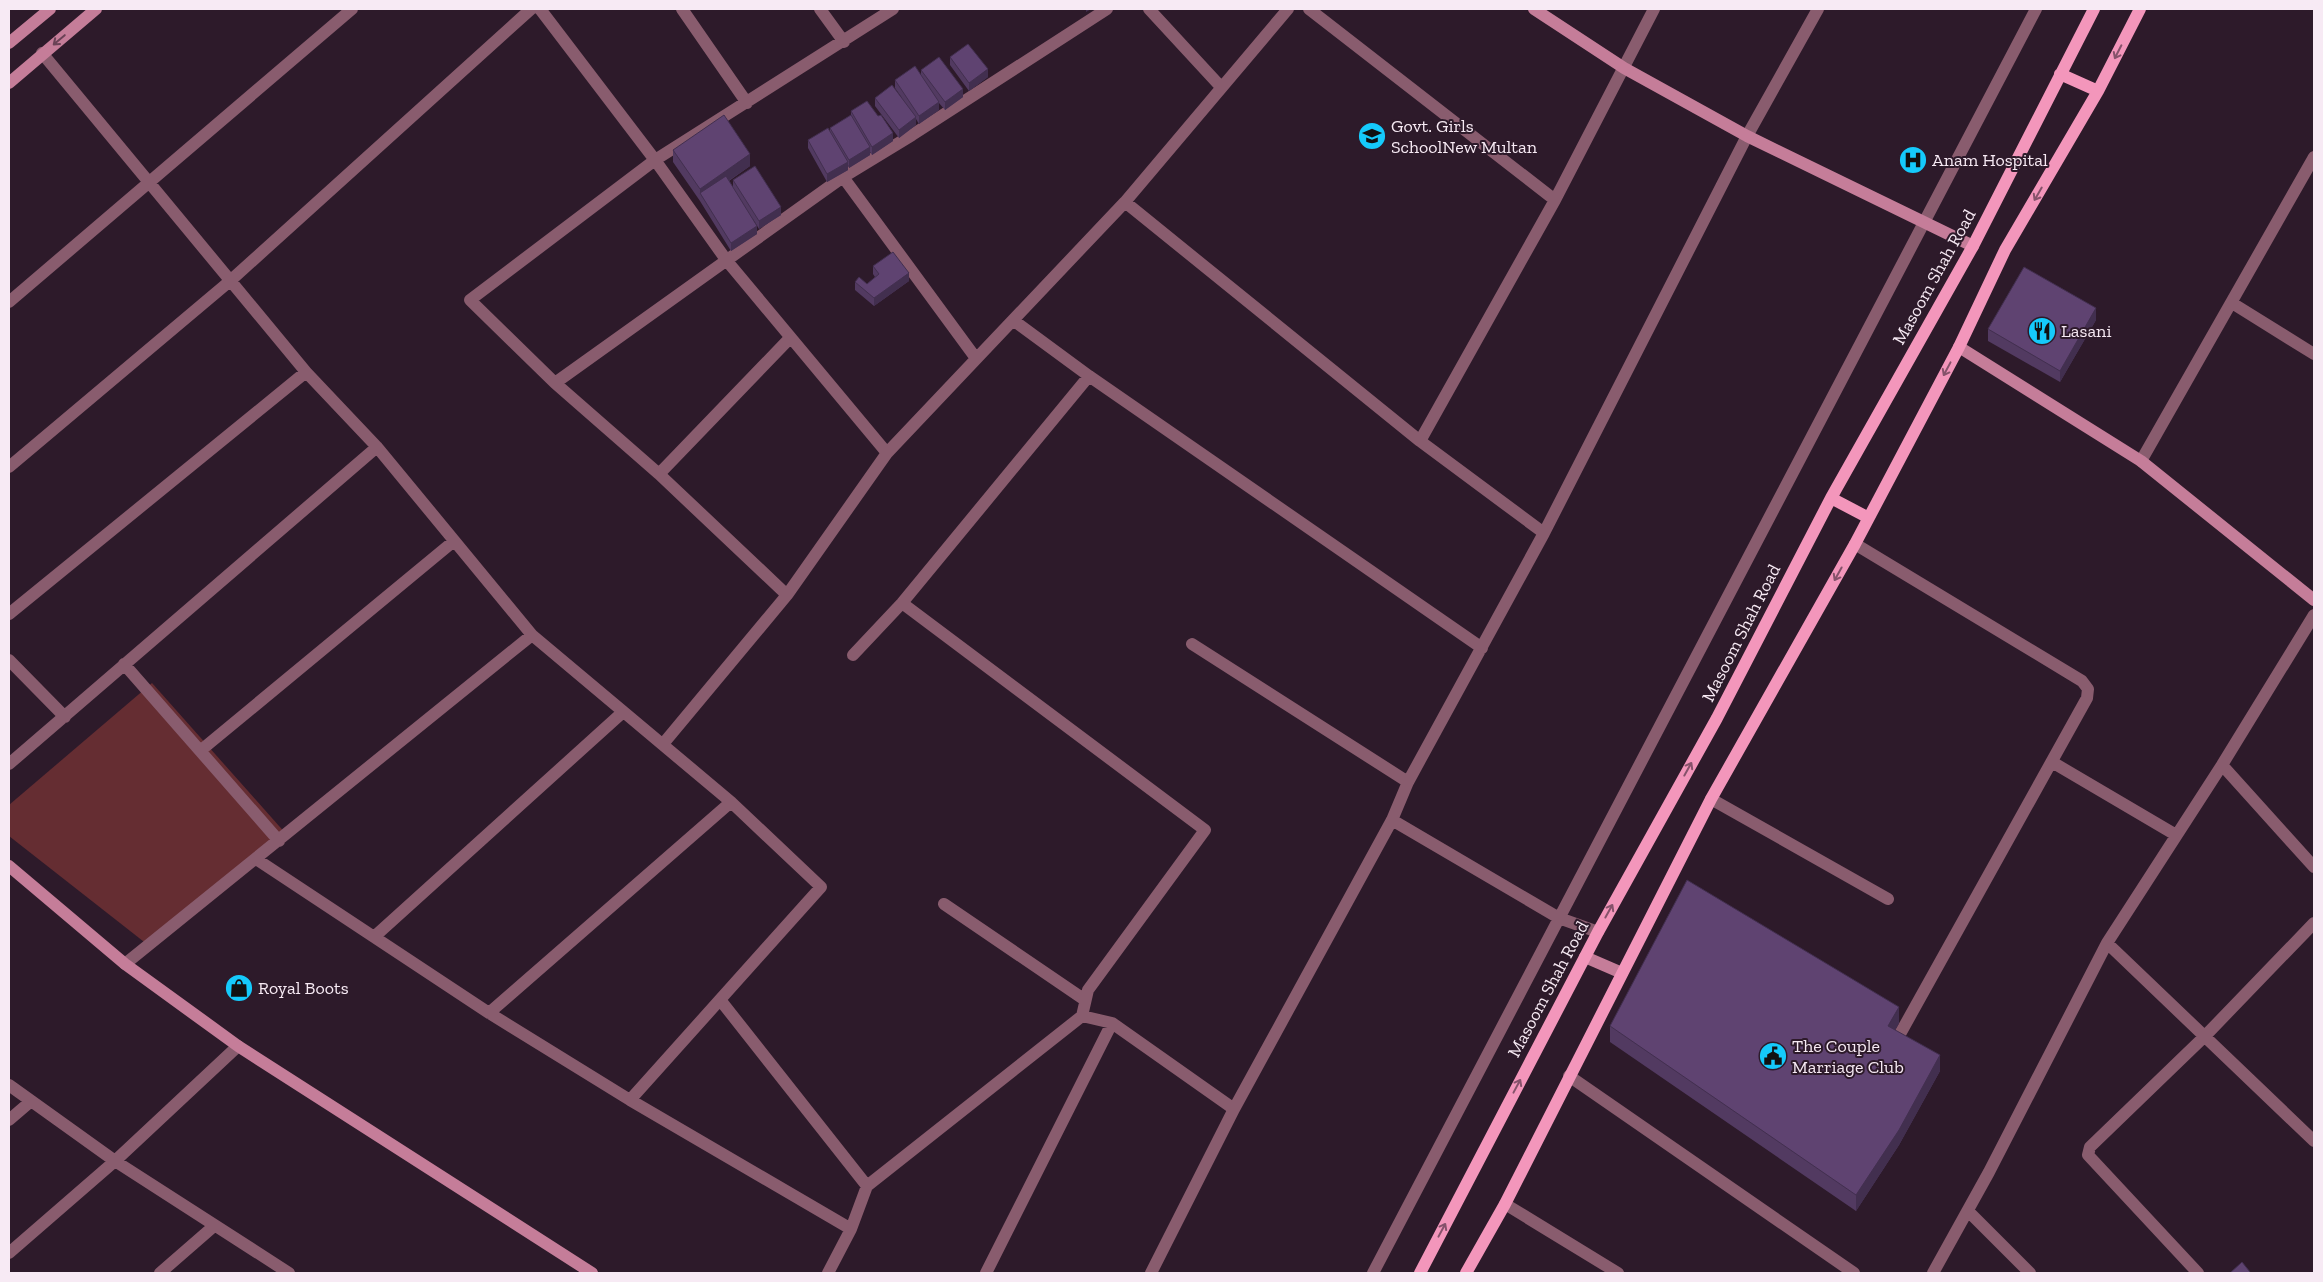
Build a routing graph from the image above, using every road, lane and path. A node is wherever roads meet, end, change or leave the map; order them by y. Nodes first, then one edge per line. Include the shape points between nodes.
1 (50, 9) edge
2 (96, 9) edge
3 (352, 9) edge
4 (531, 9) edge
5 (540, 9) edge
6 (682, 9) edge
7 (820, 9) edge
8 (893, 9) edge
9 (1107, 9) edge
10 (1149, 9) edge
11 (1288, 9) edge
12 (1309, 9) edge
13 (1534, 9) edge
14 (1654, 9) edge
15 (1818, 9) edge
16 (2036, 9) edge
17 (2094, 9) edge
18 (2140, 9) edge
19 (844, 42) junction
20 (9, 43) edge
21 (42, 53) junction
22 (1624, 68) junction
23 (2060, 74) junction
24 (9, 82) edge
25 (1221, 87) junction
26 (2098, 92) junction
27 (747, 103) junction
28 (1747, 136) junction
29 (2314, 157) edge
30 (655, 160) junction
31 (843, 177) junction
32 (147, 182) junction
33 (1555, 200) junction
34 (1125, 202) junction
35 (1924, 222) junction
36 (1972, 246) junction
37 (726, 261) junction
38 (230, 280) junction
39 (9, 302) edge
40 (2232, 303) junction
41 (1013, 320) junction
42 (790, 338) junction
43 (1959, 347) junction
44 (2314, 354) edge
45 (976, 357) junction
46 (306, 372) junction
47 (1089, 376) junction
48 (555, 383) junction
49 (1420, 441) junction
50 (377, 447) junction
51 (887, 453) junction
52 (2141, 461) junction
53 (9, 467) edge
54 (659, 474) junction
55 (1831, 498) junction
56 (1867, 517) junction
57 (1544, 533) junction
58 (454, 541) junction
59 (1854, 544) junction
60 (787, 594) junction
61 (2314, 600) edge
62 (902, 603) junction
63 (9, 614) edge
64 (2314, 615) edge
65 (532, 635) junction
66 (1192, 644) dead end
67 (1482, 648) junction
68 (853, 655) dead end
69 (9, 660) edge
70 (124, 664) junction
71 (623, 712) junction
72 (65, 716) junction
73 (663, 744) junction
74 (200, 751) junction
75 (2052, 762) junction
76 (9, 764) edge
77 (2222, 765) junction
78 (1408, 782) junction
79 (1711, 799) junction
80 (731, 802) junction
81 (1392, 820) junction
82 (2176, 835) junction
83 (279, 841) junction
84 (256, 860) junction
85 (9, 866) edge
86 (2314, 867) edge
87 (1888, 900) dead end
88 (944, 904) dead end
89 (1559, 918) junction
90 (2314, 923) edge
91 (1598, 932) junction
92 (374, 937) junction
93 (2107, 943) junction
94 (1584, 957) junction
95 (125, 964) junction
96 (1622, 973) junction
97 (1085, 1000) junction
98 (721, 1001) junction
99 (489, 1013) junction
100 (1082, 1016) junction
101 (1112, 1023) junction
102 (2205, 1036) junction
103 (1895, 1043) edge
104 (238, 1046) junction
105 (1569, 1076) junction
106 (9, 1085) edge
107 (630, 1100) junction
108 (30, 1102) junction
109 (1234, 1109) junction
110 (9, 1120) edge
111 (2314, 1140) edge
112 (115, 1161) junction
113 (867, 1186) junction
114 (1505, 1204) junction
115 (1968, 1211) junction
116 (214, 1226) junction
117 (851, 1229) junction
118 (9, 1254) edge
119 (160, 1273) edge
120 (289, 1273) edge
121 (592, 1273) edge
122 (828, 1273) edge
123 (986, 1273) edge
124 (1151, 1273) edge
125 (1373, 1273) edge
126 (1420, 1273) edge
127 (1466, 1273) edge
128 (1618, 1273) edge
129 (1854, 1273) edge
130 (1932, 1273) edge
131 (2030, 1273) edge
132 (2198, 1273) edge

1 - 20 main road
2 -> 21 main road
3 - 32 street
4 - 38 street
5 - 30 street
6 - 27 street
7 - 19 street
8 - 19 street
9 - 31 street
10 - 25 street
11 - 25 street
12 - 33 street
13 - 22 main road
14 - 22 street
15 - 28 street
16 - 35 street
17 - 23 main road, Masoom Shah Road
18 -> 26 main road
19 - 27 street
21 - 24 main road
21 - 32 street
22 - 28 main road
22 - 33 street
23 - 26 main road
23 - 36 main road, Masoom Shah Road
25 - 34 street
26 -> 43 main road via 2005,250
27 - 30 street
28 - 35 main road
28 - 57 street
29 - 40 street
30 - 37 street
30 - 48 street via 470,300
31 - 37 street
31 - 45 street
32 - 38 street
32 - 39 street
33 - 49 street
34 - 41 street
34 - 49 street
35 - 36 main road
35 - 89 street
36 - 55 main road, Masoom Shah Road
37 - 42 street
37 - 48 street
38 - 46 street
38 - 53 street
40 - 44 street
40 - 52 street
41 - 45 street
41 - 47 street
42 - 51 street
42 - 54 street
43 - 52 main road
43 -> 56 main road
45 - 51 street
46 - 50 street
46 - 63 street
47 - 62 street
47 - 67 street
48 - 54 street
49 - 57 street
50 - 58 street
50 - 70 street
51 - 60 street
52 - 61 main road
54 - 60 street
55 - 56 main road
91 -> 55 main road, Masoom Shah Road via 1717,718
56 - 59 main road
57 - 67 street
58 - 65 street
58 - 74 street
59 - 75 street via 2082,681 2088,689 2087,698
59 -> 79 main road
60 - 73 street
62 - 68 street
62 - 97 street via 1205,830 1088,990
64 - 77 street
65 - 71 street
65 - 83 street
66 - 78 street
67 - 78 street
69 - 72 street
70 - 72 street
70 - 74 street
71 - 73 street
71 - 92 street
72 - 76 street
73 - 80 street
74 - 83 street
75 - 82 street
75 - 103 street
77 - 82 street
77 - 86 street
78 - 81 street
79 - 87 street
79 - 96 main road
80 - 98 street via 821,887
80 - 99 street
81 - 89 street
81 - 109 street
82 - 93 street
83 - 84 street
84 - 92 street
84 - 95 street
85 - 95 main road
88 - 97 street
89 - 91 street
89 - 125 street
90 - 102 street
91 - 94 main road, Masoom Shah Road
92 - 99 street
93 - 102 street
93 - 115 street
94 - 96 main road
126 -> 94 main road, Masoom Shah Road
95 - 104 main road
96 - 105 main road
97 - 100 street
98 - 107 street
98 - 113 street
99 - 107 street
100 - 101 street
100 - 113 street
101 - 109 street
101 - 123 street
102 - 111 street
102 - 132 street via 2090,1146 2088,1156
104 - 112 street
104 - 121 main road
105 - 114 main road
105 - 129 street
106 - 108 street
107 - 117 street
108 - 110 street
108 - 112 street
109 - 124 street
112 - 116 street
112 - 118 street
113 - 117 street
114 - 127 main road
114 - 128 street
115 - 130 street
115 - 131 street
116 - 119 street
116 - 120 street
117 - 122 street

